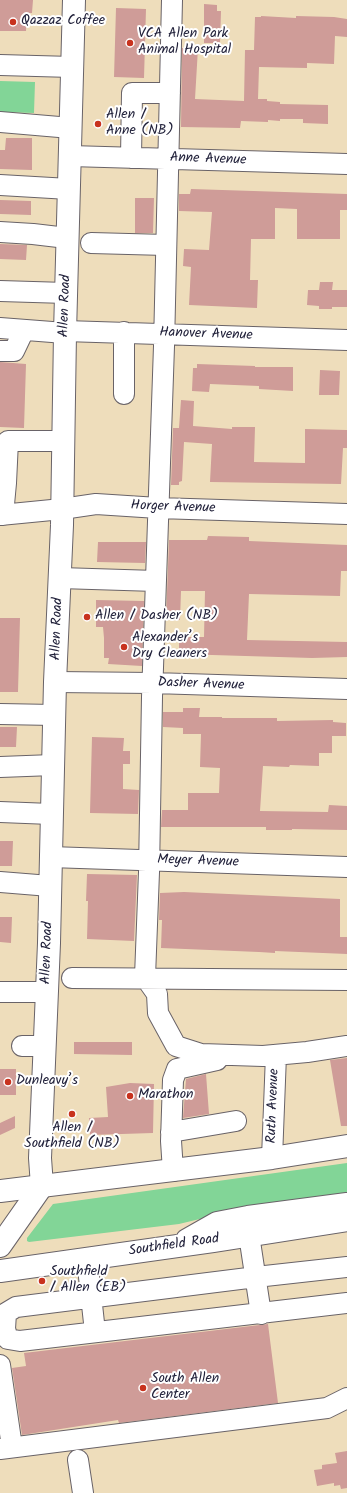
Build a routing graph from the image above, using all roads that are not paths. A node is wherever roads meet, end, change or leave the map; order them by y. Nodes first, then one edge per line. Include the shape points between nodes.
1 (74, 0) edge
2 (172, 0) edge
3 (0, 65) edge
4 (72, 67) junction
5 (170, 93) junction
6 (0, 122) edge
7 (71, 128) junction
8 (70, 156) junction
9 (131, 158) junction
10 (168, 159) junction
11 (347, 164) edge
12 (0, 185) edge
13 (69, 189) junction
14 (0, 232) edge
15 (67, 238) junction
16 (91, 243) dead end
17 (166, 245) junction
18 (0, 291) edge
19 (66, 293) junction
20 (0, 328) edge
21 (24, 330) junction
22 (65, 332) junction
23 (124, 332) junction
24 (164, 334) junction
25 (347, 340) edge
26 (0, 351) edge
27 (124, 394) dead end
28 (63, 441) junction
29 (3, 483) edge
30 (158, 508) junction
31 (62, 509) junction
32 (347, 514) edge
33 (2, 515) edge
34 (60, 578) junction
35 (156, 581) junction
36 (55, 682) junction
37 (153, 683) junction
38 (347, 689) edge
39 (0, 714) edge
40 (54, 715) junction
41 (53, 765) junction
42 (0, 767) edge
43 (0, 812) edge
44 (51, 814) junction
45 (50, 857) junction
46 (149, 861) junction
47 (347, 867) edge
48 (0, 882) edge
49 (50, 886) junction
50 (144, 977) junction
51 (72, 978) dead end
52 (347, 980) edge
53 (0, 992) edge
54 (46, 992) junction
55 (22, 1046) dead end
56 (45, 1046) junction
57 (347, 1046) edge
58 (276, 1055) junction
59 (238, 1058) junction
60 (236, 1121) dead end
61 (171, 1132) junction
62 (347, 1146) edge
63 (272, 1158) junction
64 (173, 1171) junction
65 (42, 1186) junction
66 (0, 1191) edge
67 (347, 1219) edge
68 (249, 1235) junction
69 (0, 1246) edge
70 (175, 1246) junction
71 (87, 1259) junction
72 (347, 1267) edge
73 (0, 1271) edge
74 (256, 1277) junction
75 (90, 1299) junction
76 (347, 1304) edge
77 (260, 1314) junction
78 (95, 1332) junction
79 (4, 1343) edge
80 (0, 1365) edge
81 (347, 1398) edge
82 (6, 1448) edge
83 (78, 1460) dead end
84 (83, 1493) edge

1 - 4 main road, Allen Road
2 - 5 street
3 - 4 street
4 - 7 main road, Allen Road
5 - 9 street via 132,93
5 - 10 street
6 - 7 street
7 - 8 main road, Allen Road
8 - 9 street, Anne Avenue
8 - 13 main road, Allen Road
9 - 10 street, Anne Avenue
10 - 11 street, Anne Avenue
10 - 17 street
12 - 13 street
13 - 15 main road, Allen Road
14 - 15 street
15 - 19 main road, Allen Road
16 - 17 street
17 - 24 street
18 - 19 street
19 - 22 main road, Allen Road
20 - 21 street, Hanover Avenue
21 - 22 street, Hanover Avenue
21 - 26 street via 14,351
22 - 23 street, Hanover Avenue
22 - 28 main road, Allen Road
23 - 24 street, Hanover Avenue
23 - 27 street
24 - 25 street, Hanover Avenue
24 - 30 street
28 - 29 street via 8,441
28 - 31 main road, Allen Road
29 - 33 street
30 - 31 street, Horger Avenue via 96,504
30 - 32 street, Horger Avenue
30 - 35 street
31 - 33 street, Horger Avenue
31 - 34 main road, Allen Road
34 - 35 street
34 - 36 main road, Allen Road
35 - 37 street
36 - 37 street, Dasher Avenue
36 - 40 main road, Allen Road
37 - 38 street, Dasher Avenue
37 - 46 street
39 - 40 street
40 - 41 main road, Allen Road
41 - 42 street
41 - 44 main road, Allen Road
43 - 44 street
44 - 45 main road, Allen Road
45 - 46 street, Meyer Avenue
45 - 49 main road, Allen Road
46 - 47 street, Meyer Avenue
46 - 50 street
48 - 49 street
49 - 54 main road, Allen Road
50 - 51 street
50 - 52 street
50 - 59 street via 157,994 158,1013 176,1046 201,1054
53 - 54 street
54 - 56 main road, Allen Road
55 - 56 street
56 - 65 main road, Allen Road via 40,1158
57 - 58 street
58 - 59 street
58 - 63 street, Ruth Avenue
59 - 61 street via 177,1069 173,1080
60 - 61 street
61 - 64 street
62 - 63 main road
63 - 64 main road
64 - 65 main road
65 - 66 main road
65 - 69 main road
67 - 68 main road, Southfield Road
67 - 70 main road via 248,1217 217,1223
68 - 70 main road, Southfield Road
68 - 74 street
70 - 71 main road, Southfield Road
71 - 73 main road, Southfield Road
71 - 75 street
72 - 74 street
74 - 75 street
74 - 77 street
75 - 78 street
75 - 79 street via 16,1307 6,1314
76 - 77 street
77 - 78 street
78 - 79 street
80 - 82 street
81 - 82 street via 327,1408
83 - 84 street

